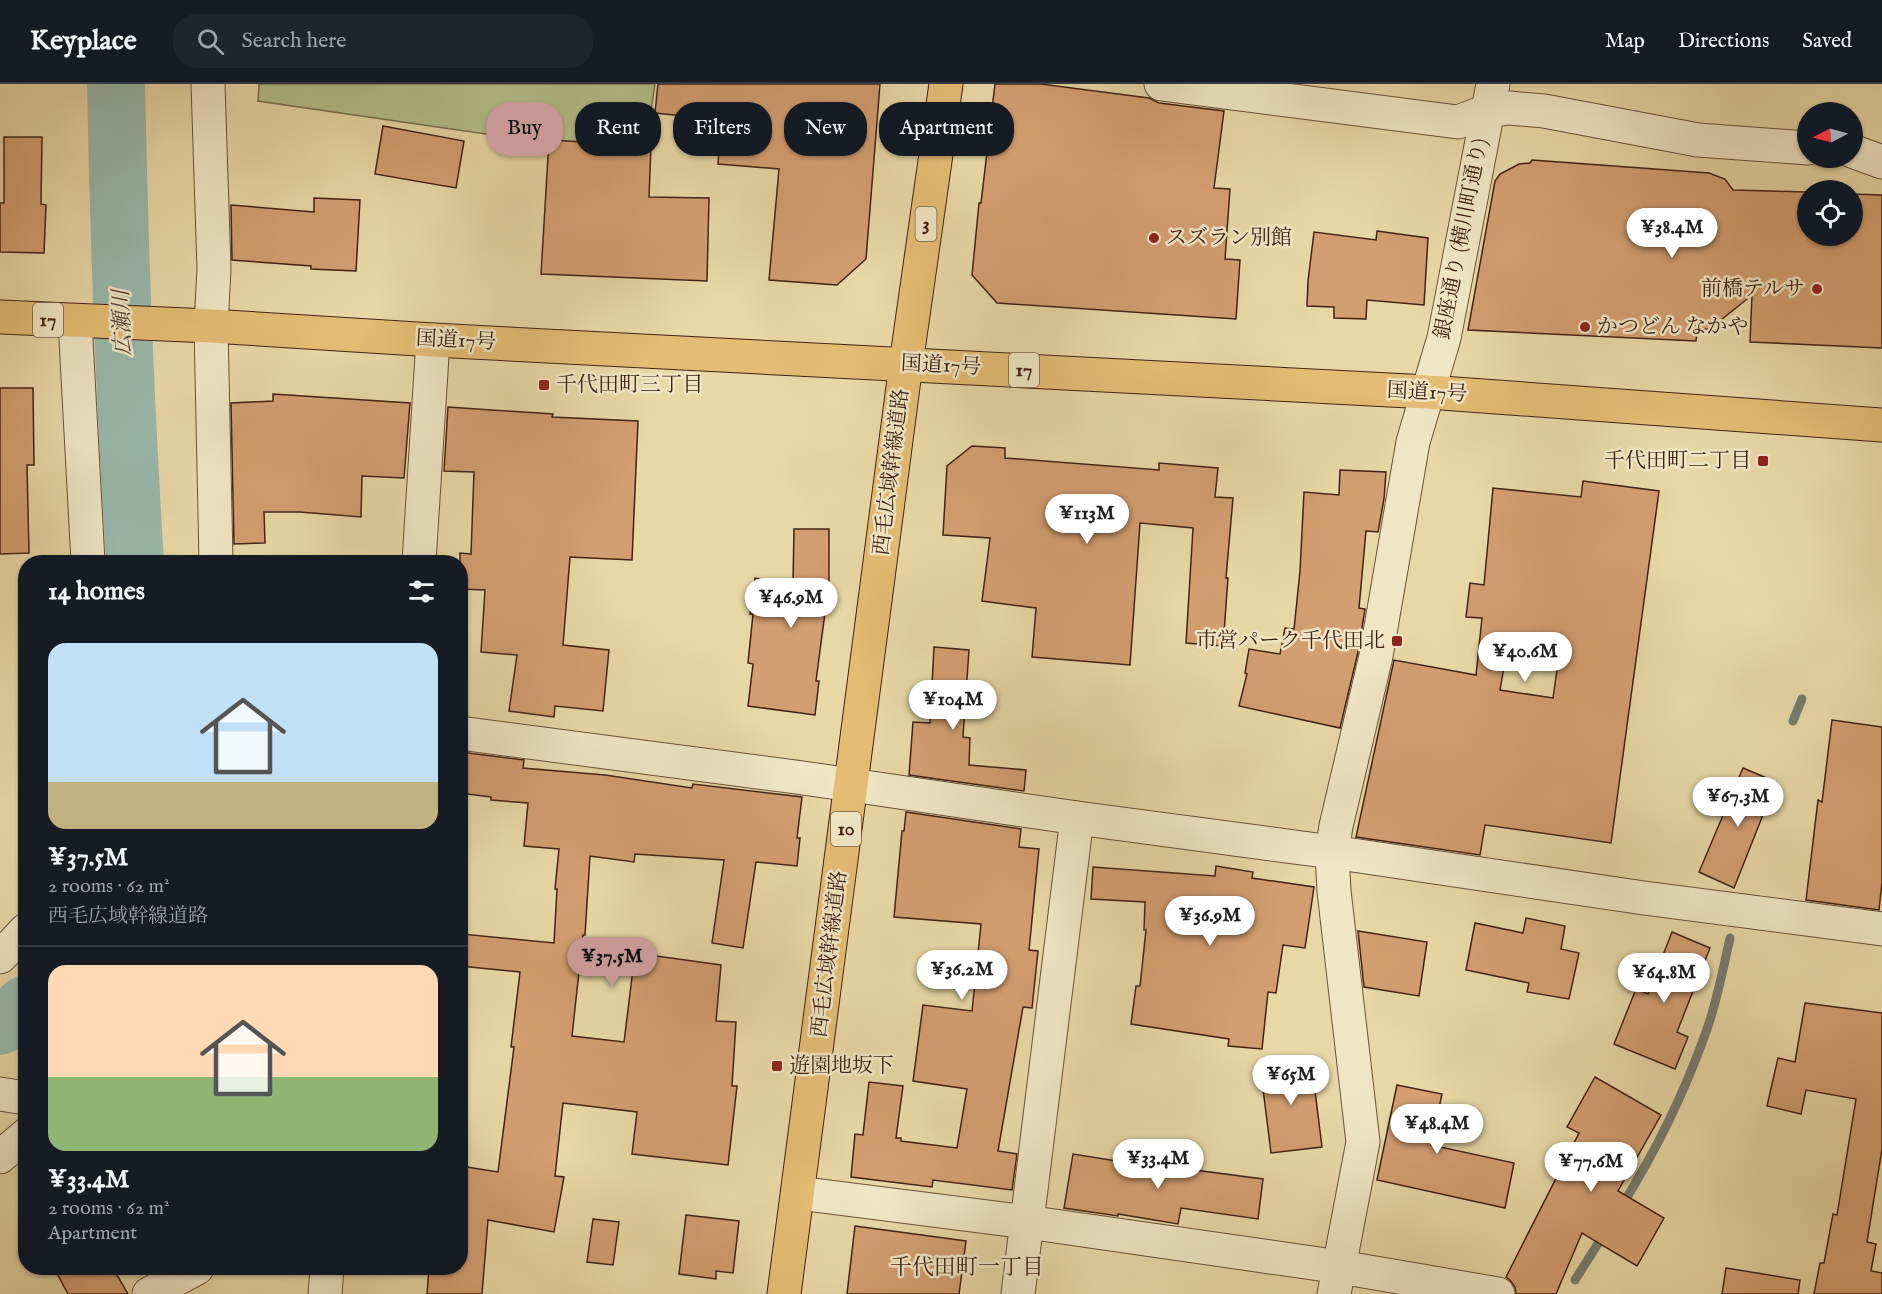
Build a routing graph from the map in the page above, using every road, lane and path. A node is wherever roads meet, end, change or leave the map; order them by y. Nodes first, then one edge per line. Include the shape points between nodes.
1 (208, 84) edge
2 (945, 84) edge
3 (1161, 84) edge
4 (1490, 98) edge
5 (1797, 147) edge
6 (1863, 156) edge
7 (1882, 162) edge
8 (0, 317) edge
9 (85, 321) junction
10 (211, 326) junction
11 (433, 340) junction
12 (906, 364) junction
13 (1428, 392) junction
14 (1882, 425) edge
15 (88, 555) edge
16 (216, 555) edge
17 (419, 555) edge
18 (468, 734) edge
19 (852, 785) junction
20 (1077, 818) junction
21 (1332, 852) junction
22 (1882, 929) edge
23 (18, 938) edge
24 (0, 957) edge
25 (18, 1142) edge
26 (0, 1157) edge
27 (798, 1193) junction
28 (1027, 1222) junction
29 (184, 1275) edge
30 (326, 1275) edge
31 (1337, 1280) edge
32 (149, 1294) edge
33 (325, 1294) edge
34 (784, 1294) edge
35 (1018, 1294) edge
36 (1498, 1294) edge

1 - 10 street via 214,269
2 - 12 main road, 3
3 - 4 street via 1458,122
4 - 5 street via 1509,108 1698,140
4 - 13 street, 銀座通り (横川町通り) via 1444,338
6 - 7 street
8 - 9 main road, 国道17号 / 17
9 - 10 main road, 国道17号 / 17
9 - 15 street
10 - 11 main road, 国道17号 / 17
10 - 16 street
11 - 12 main road, 国道17号 / 17
11 - 17 street
12 - 13 main road, 国道17号 / 17
12 - 19 main road, 西毛広域幹線道路 / 10
13 - 14 main road, 国道17号 / 17
13 - 21 street, 銀座通り (横川町通り) via 1413,442 1376,656
18 - 19 street
19 - 20 street
19 - 27 main road, 西毛広域幹線道路 / 10
20 - 21 street
20 - 28 street
21 - 22 street
21 - 31 street, 銀座通り (横川町通り) via 1363,1142
23 - 24 street
25 - 26 street
27 - 28 street
27 - 34 main road, 西毛広域幹線道路 / 10
28 - 31 street
28 - 35 street
29 - 32 street
30 - 33 street
31 - 36 street

